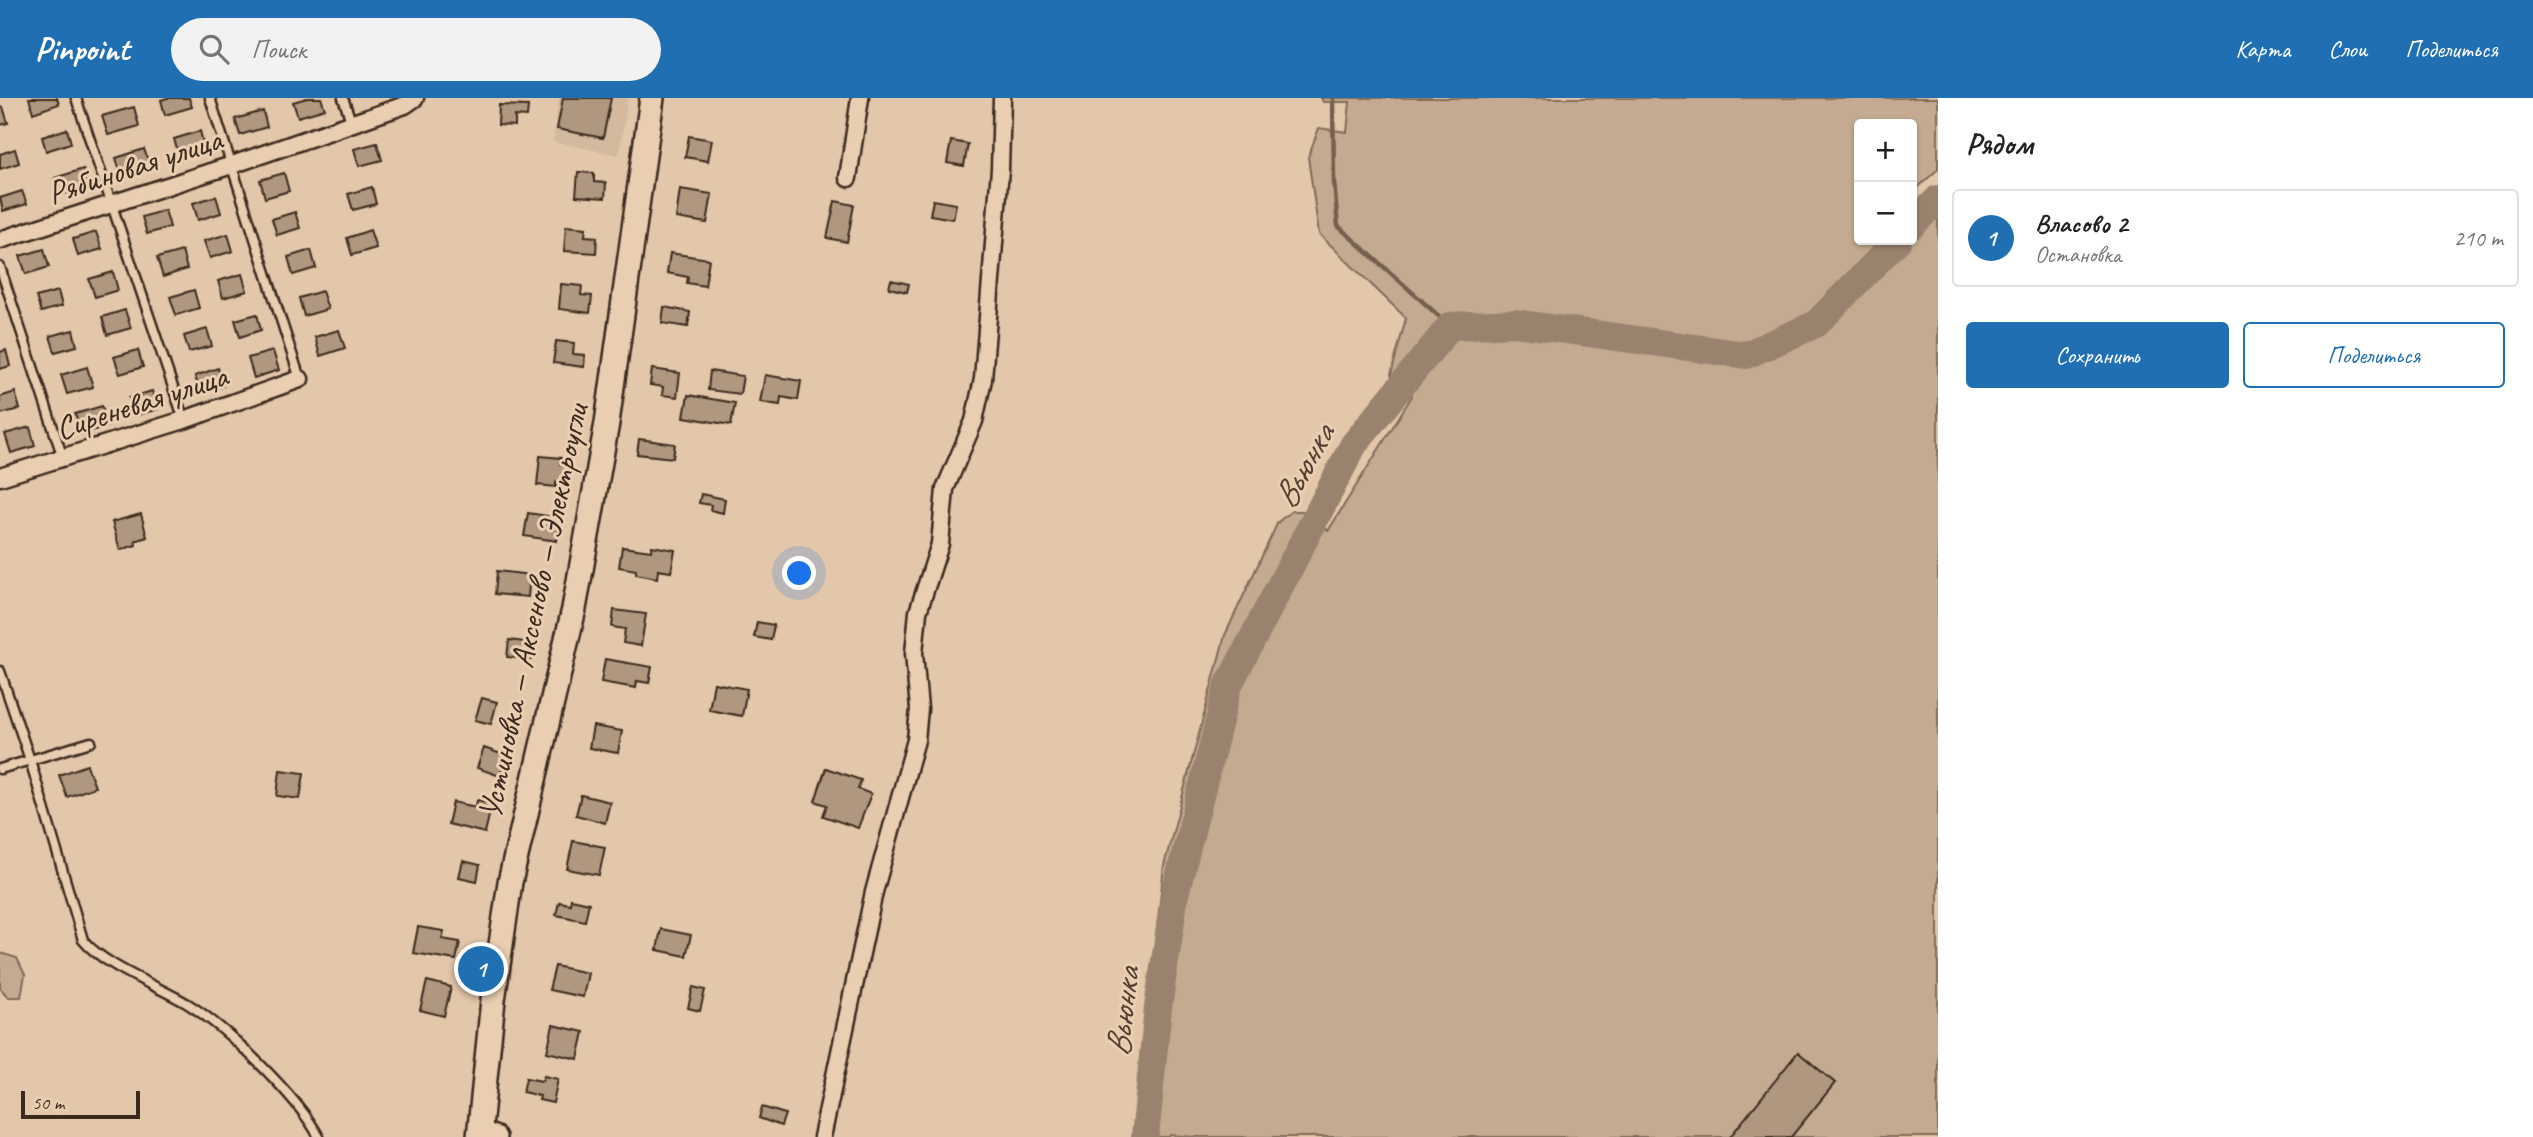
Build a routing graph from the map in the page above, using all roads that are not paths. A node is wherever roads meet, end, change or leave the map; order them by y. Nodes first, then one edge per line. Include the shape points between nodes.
1 (76, 98) edge
2 (210, 98) edge
3 (343, 98) edge
4 (652, 98) edge
5 (860, 98) edge
6 (1002, 98) edge
7 (410, 101) edge
8 (352, 124) junction
9 (232, 165) junction
10 (848, 178) dead end
11 (113, 203) junction
12 (0, 240) edge
13 (0, 267) edge
14 (300, 379) joint
15 (184, 420) junction
16 (63, 457) junction
17 (0, 478) edge
18 (0, 671) edge
19 (91, 742) dead end
20 (30, 760) junction
21 (0, 769) edge
22 (485, 1135) edge
23 (319, 1137) edge
24 (822, 1137) edge

1 - 11 lane
2 - 9 lane
3 - 8 lane
4 - 22 main road, Устиновка — Аксеново — Электроугли via 607,423 574,609 510,882 494,1000
5 - 10 street
6 - 24 street via 983,379 974,421 945,489 940,544 918,612 916,740 874,892
7 - 8 street, Рябиновая улица
8 - 9 street, Рябиновая улица
9 - 11 street, Рябиновая улица
9 - 14 lane
11 - 12 street, Рябиновая улица
11 - 15 lane
13 - 16 lane
14 - 15 street, Сиреневая улица
15 - 16 street, Сиреневая улица
16 - 17 street, Сиреневая улица
18 - 20 lane
19 - 20 lane
20 - 21 lane
20 - 23 lane via 83,940 99,955 188,1004 223,1030 308,1117

